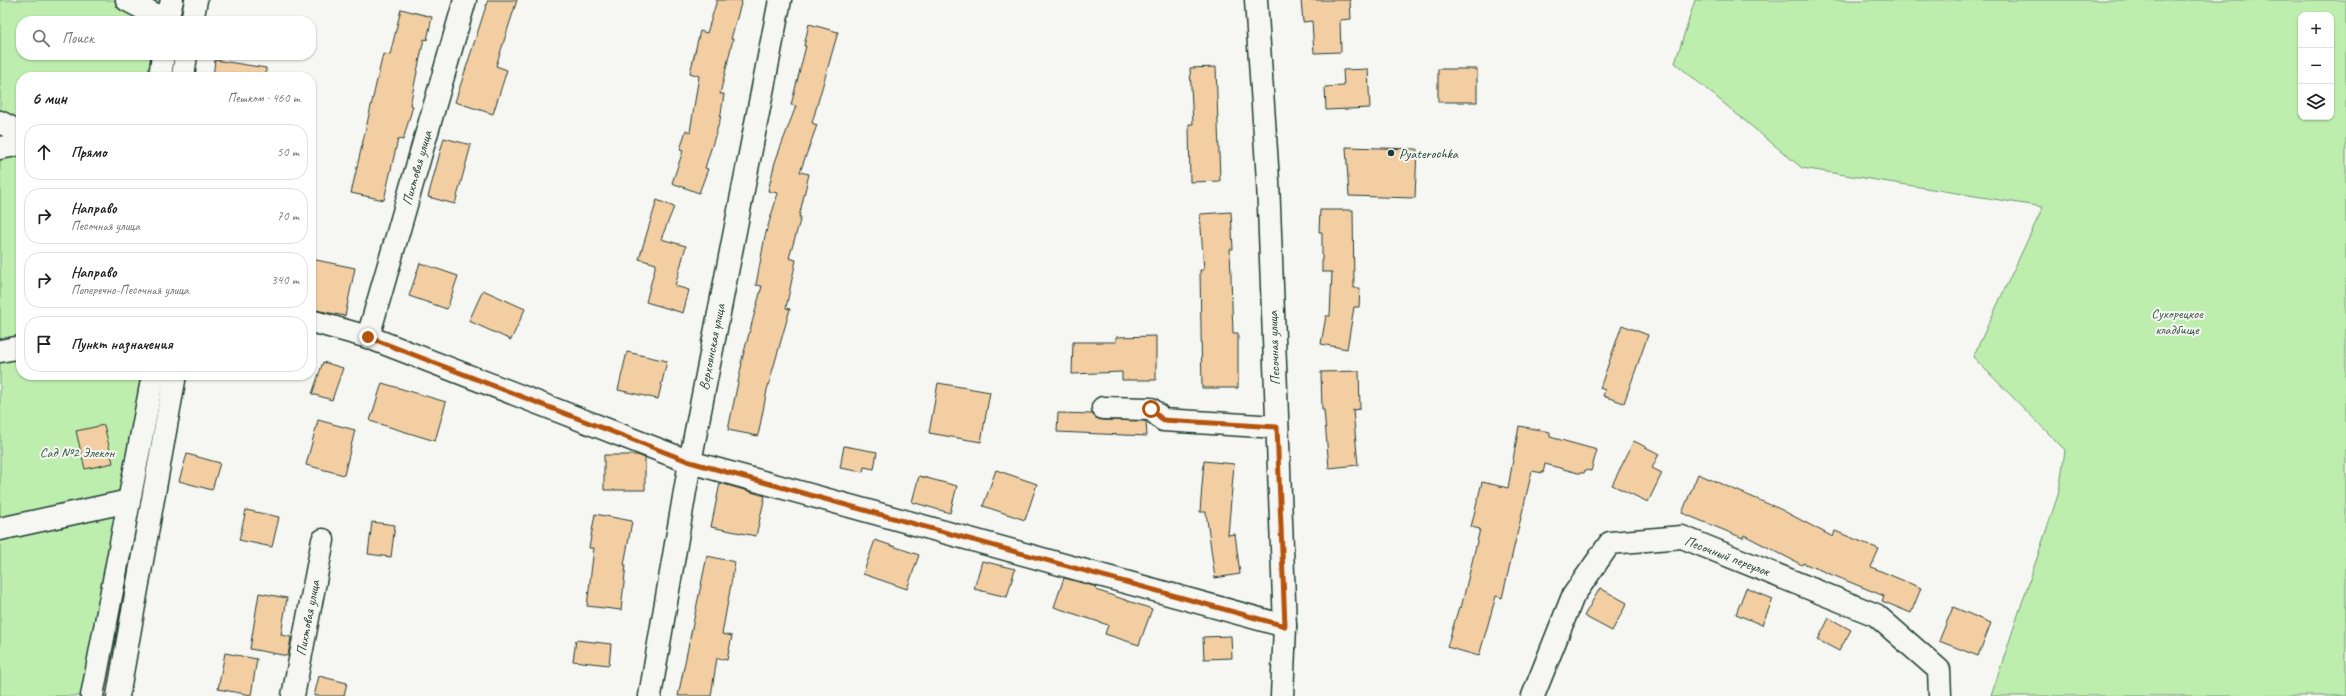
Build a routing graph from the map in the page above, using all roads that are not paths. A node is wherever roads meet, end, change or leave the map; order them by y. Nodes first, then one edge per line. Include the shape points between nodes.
1 (127, 0) edge
2 (172, 0) edge
3 (196, 0) edge
4 (465, 0) edge
5 (780, 0) edge
6 (1256, 0) edge
7 (157, 16) edge
8 (168, 16) edge
9 (193, 16) edge
10 (162, 60) edge
11 (185, 60) edge
12 (161, 72) edge
13 (184, 72) edge
14 (0, 122) edge
15 (16, 130) edge
16 (16, 138) edge
17 (0, 141) edge
18 (16, 145) edge
19 (0, 148) edge
20 (316, 323) edge
21 (368, 337) junction
22 (16, 348) edge
23 (0, 351) edge
24 (152, 380) edge
25 (174, 380) edge
26 (1103, 408) dead end
27 (1277, 427) junction
28 (690, 462) junction
29 (129, 501) junction
30 (0, 529) edge
31 (323, 540) dead end
32 (1285, 626) junction
33 (92, 696) edge
34 (118, 696) edge
35 (293, 696) edge
36 (650, 696) edge
37 (1282, 696) edge
38 (1533, 696) edge
39 (1940, 696) edge

1 - 7 street
2 - 8 street
3 - 9 street
4 - 21 street, Пихтовая улица
5 - 28 street, Верхоянская улица
6 - 27 street, Песочная улица via 1268,181
10 - 12 street
11 - 13 street
14 - 15 street
16 - 17 street
18 - 19 street
20 - 21 street
21 - 28 street
22 - 23 street
24 - 29 street
25 - 34 street
26 - 27 street via 1151,409 1163,420
27 - 32 street, Песочная улица
28 - 32 street
28 - 36 street, Верхоянская улица
29 - 30 street
29 - 33 street
31 - 35 street, Пихтовая улица
32 - 37 street, Песочная улица
38 - 39 street, Песочный переулок via 1573,596 1610,543 1682,537 1876,615 1939,670

